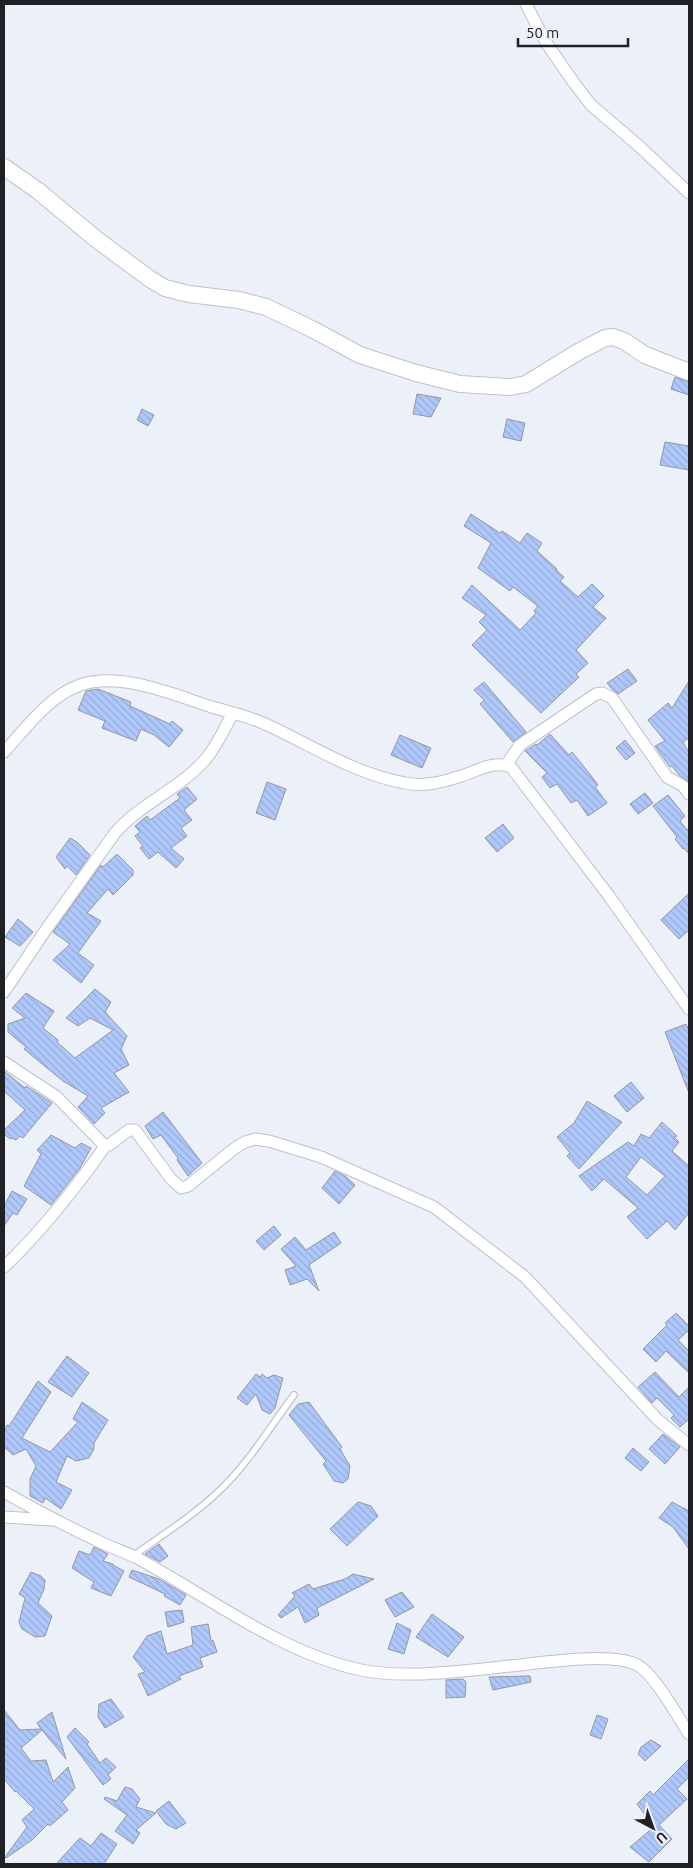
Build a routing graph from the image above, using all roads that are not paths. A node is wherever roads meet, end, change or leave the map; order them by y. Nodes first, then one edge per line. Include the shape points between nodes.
1 (526, 4) edge
2 (4, 167) edge
3 (689, 193) edge
4 (689, 372) edge
5 (233, 713) junction
6 (4, 752) edge
7 (506, 765) junction
8 (689, 794) edge
9 (4, 992) edge
10 (689, 1009) edge
11 (4, 1062) edge
12 (106, 1146) junction
13 (4, 1267) edge
14 (294, 1394) dead end
15 (689, 1445) edge
16 (4, 1492) edge
17 (4, 1517) edge
18 (55, 1521) junction
19 (133, 1556) junction
20 (688, 1730) edge

1 - 3 street via 545,40 591,105
2 - 4 street via 130,265 165,288 266,307 360,355 416,373 460,384 510,387 526,384 578,352 613,337 645,355
5 - 6 street via 132,683 106,680 81,684 62,693 46,707
5 - 7 street via 261,722 366,773 406,784 421,785 491,765
5 - 9 street via 205,759 115,833
7 - 8 street via 520,745 602,693 612,698 669,780 683,786
7 - 10 street via 525,784 609,896
11 - 12 street via 57,1098
12 - 13 street via 54,1215
12 - 15 street via 129,1130 135,1130 181,1188 245,1142 255,1139 269,1141 321,1157 434,1206 524,1278 658,1420
14 - 19 lane via 242,1466 219,1491
16 - 18 street
17 - 18 street
18 - 19 street
19 - 20 street via 298,1650 363,1670 389,1674 555,1661 607,1659 632,1663 647,1674

